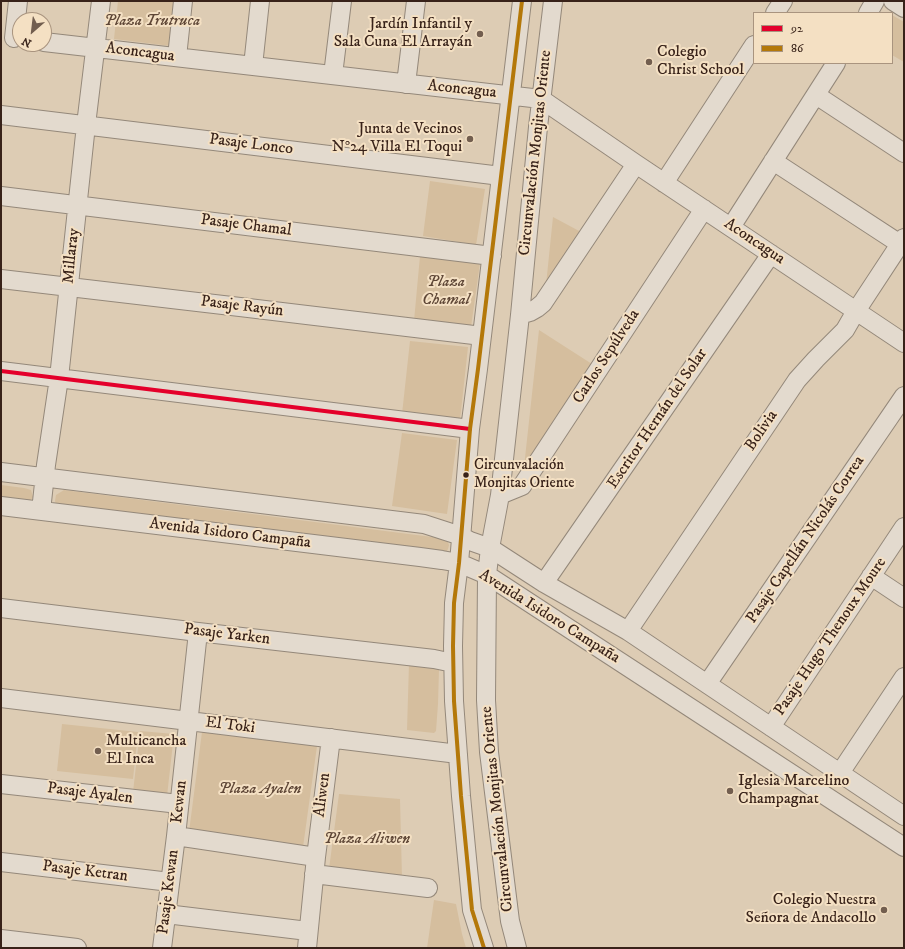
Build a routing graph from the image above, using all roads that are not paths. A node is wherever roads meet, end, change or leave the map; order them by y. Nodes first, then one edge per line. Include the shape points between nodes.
1 (18, 1) edge
2 (101, 1) edge
3 (183, 1) edge
4 (260, 1) edge
5 (342, 1) edge
6 (416, 1) edge
7 (522, 1) edge
8 (553, 1) edge
9 (782, 1) edge
10 (875, 1) edge
11 (893, 1) edge
12 (904, 8) edge
13 (16, 12) edge
14 (776, 12) edge
15 (869, 12) edge
16 (52, 43) edge
17 (753, 47) edge
18 (96, 48) junction
19 (177, 57) junction
20 (835, 64) edge
21 (253, 66) junction
22 (333, 75) junction
23 (406, 84) junction
24 (816, 95) junction
25 (511, 96) junction
26 (541, 99) junction
27 (1, 115) edge
28 (86, 125) junction
29 (904, 153) edge
30 (773, 161) junction
31 (636, 164) junction
32 (501, 176) junction
33 (664, 183) junction
34 (1, 196) edge
35 (78, 206) junction
36 (704, 209) junction
37 (731, 227) junction
38 (902, 241) edge
39 (771, 254) junction
40 (492, 256) junction
41 (1, 279) edge
42 (69, 287) junction
43 (856, 311) junction
44 (520, 315) junction
45 (482, 336) junction
46 (904, 343) edge
47 (1, 371) edge
48 (59, 378) junction
49 (904, 396) edge
50 (470, 429) junction
51 (1, 472) edge
52 (45, 477) junction
53 (500, 495) junction
54 (1, 506) edge
55 (41, 511) junction
56 (904, 527) edge
57 (461, 536) junction
58 (490, 548) junction
59 (459, 563) junction
60 (487, 575) junction
61 (871, 576) junction
62 (544, 583) junction
63 (904, 598) edge
64 (1, 608) edge
65 (198, 632) junction
66 (628, 632) junction
67 (453, 663) junction
68 (904, 677) edge
69 (707, 684) junction
70 (1, 698) edge
71 (189, 721) junction
72 (771, 727) junction
73 (331, 738) junction
74 (458, 754) junction
75 (840, 773) junction
76 (1, 784) edge
77 (179, 804) junction
78 (904, 816) edge
79 (176, 836) junction
80 (904, 847) edge
81 (316, 856) junction
82 (1, 862) edge
83 (314, 874) junction
84 (170, 882) junction
85 (428, 888) dead end
86 (166, 914) junction
87 (1, 939) edge
88 (307, 940) edge
89 (77, 948) edge
90 (162, 948) edge
91 (484, 948) edge
92 (517, 948) edge

1 - 13 street
2 - 18 street, Millaray
3 - 19 street
4 - 21 street
5 - 22 street
6 - 23 street
7 - 25 street, Circunvalación Monjitas Oriente
8 - 26 street, Circunvalación Monjitas Oriente
9 - 14 street
10 - 15 street
11 - 12 street
16 - 18 street, Aconcagua
17 - 33 street
18 - 19 street, Aconcagua
18 - 28 street, Millaray
19 - 21 street, Aconcagua
20 - 24 street
21 - 22 street, Aconcagua
22 - 23 street, Aconcagua
23 - 25 street, Aconcagua
24 - 29 street
24 - 30 street
25 - 26 street, Aconcagua
25 - 32 street, Circunvalación Monjitas Oriente
26 - 31 street, Aconcagua
26 - 44 street, Circunvalación Monjitas Oriente
27 - 28 street, Pasaje Lonco
28 - 32 street, Pasaje Lonco
28 - 35 street, Millaray
30 - 37 street
30 - 38 street
31 - 33 street, Aconcagua
31 - 44 street via 543,303
32 - 40 street, Circunvalación Monjitas Oriente
33 - 36 street, Aconcagua
34 - 35 street, Pasaje Chamal
35 - 40 street, Pasaje Chamal
35 - 42 street, Millaray
36 - 37 street, Aconcagua
36 - 53 street, Carlos Sepúlveda via 522,486
37 - 39 street, Aconcagua
38 - 43 street, Bolivia
39 - 43 street, Aconcagua
39 - 62 street, Escritor Hernán del Solar
40 - 45 street, Circunvalación Monjitas Oriente
41 - 42 street, Pasaje Rayún
42 - 45 street, Pasaje Rayún
42 - 48 street, Millaray
43 - 46 street, Aconcagua
43 - 66 street, Bolivia via 845,330 797,380
44 - 53 street, Circunvalación Monjitas Oriente
45 - 50 street, Circunvalación Monjitas Oriente
47 - 48 street
48 - 50 street
48 - 52 street, Millaray
49 - 69 street, Pasaje Capellán Nicolás Correa
50 - 57 street, Circunvalación Monjitas Oriente
51 - 52 street, Avenida Isidoro Campaña
52 - 55 street, Millaray
52 - 57 street, Avenida Isidoro Campaña via 424,524
53 - 58 street, Circunvalación Monjitas Oriente
54 - 55 street, Avenida Isidoro Campaña
55 - 59 street, Avenida Isidoro Campaña
56 - 61 street, Pasaje Hugo Thenoux Moure
57 - 58 street, Avenida Isidoro Campaña
57 - 59 street, Circunvalación Monjitas Oriente
58 - 60 street, Circunvalación Monjitas Oriente
58 - 62 street, Avenida Isidoro Campaña
59 - 60 street, Avenida Isidoro Campaña
59 - 67 street, Circunvalación Monjitas Oriente via 454,603
60 - 80 street, Avenida Isidoro Campaña
60 - 92 street, Circunvalación Monjitas Oriente via 486,700 489,752 510,921
61 - 63 street
61 - 72 street, Pasaje Hugo Thenoux Moure
62 - 66 street, Avenida Isidoro Campaña
64 - 65 street, Pasaje Yarken
65 - 67 street, Pasaje Yarken
65 - 71 street
66 - 69 street, Avenida Isidoro Campaña
67 - 74 street, Circunvalación Monjitas Oriente
68 - 75 street
69 - 72 street, Avenida Isidoro Campaña
70 - 71 street, El Toki
71 - 73 street, El Toki
71 - 77 street, Kewan
72 - 75 street, Avenida Isidoro Campaña
73 - 74 street, El Toki
73 - 81 street, Aliwen
74 - 91 street, Circunvalación Monjitas Oriente via 472,910
75 - 78 street, Avenida Isidoro Campaña
76 - 77 street, Pasaje Ayalen
77 - 79 street, Kewan
79 - 81 street
79 - 84 street, Pasaje Kewan
81 - 83 street, Aliwen
82 - 84 street, Pasaje Ketran
83 - 85 street
83 - 88 street, Aliwen
84 - 86 street, Pasaje Kewan
86 - 88 street
86 - 90 street, Pasaje Kewan
87 - 89 street

